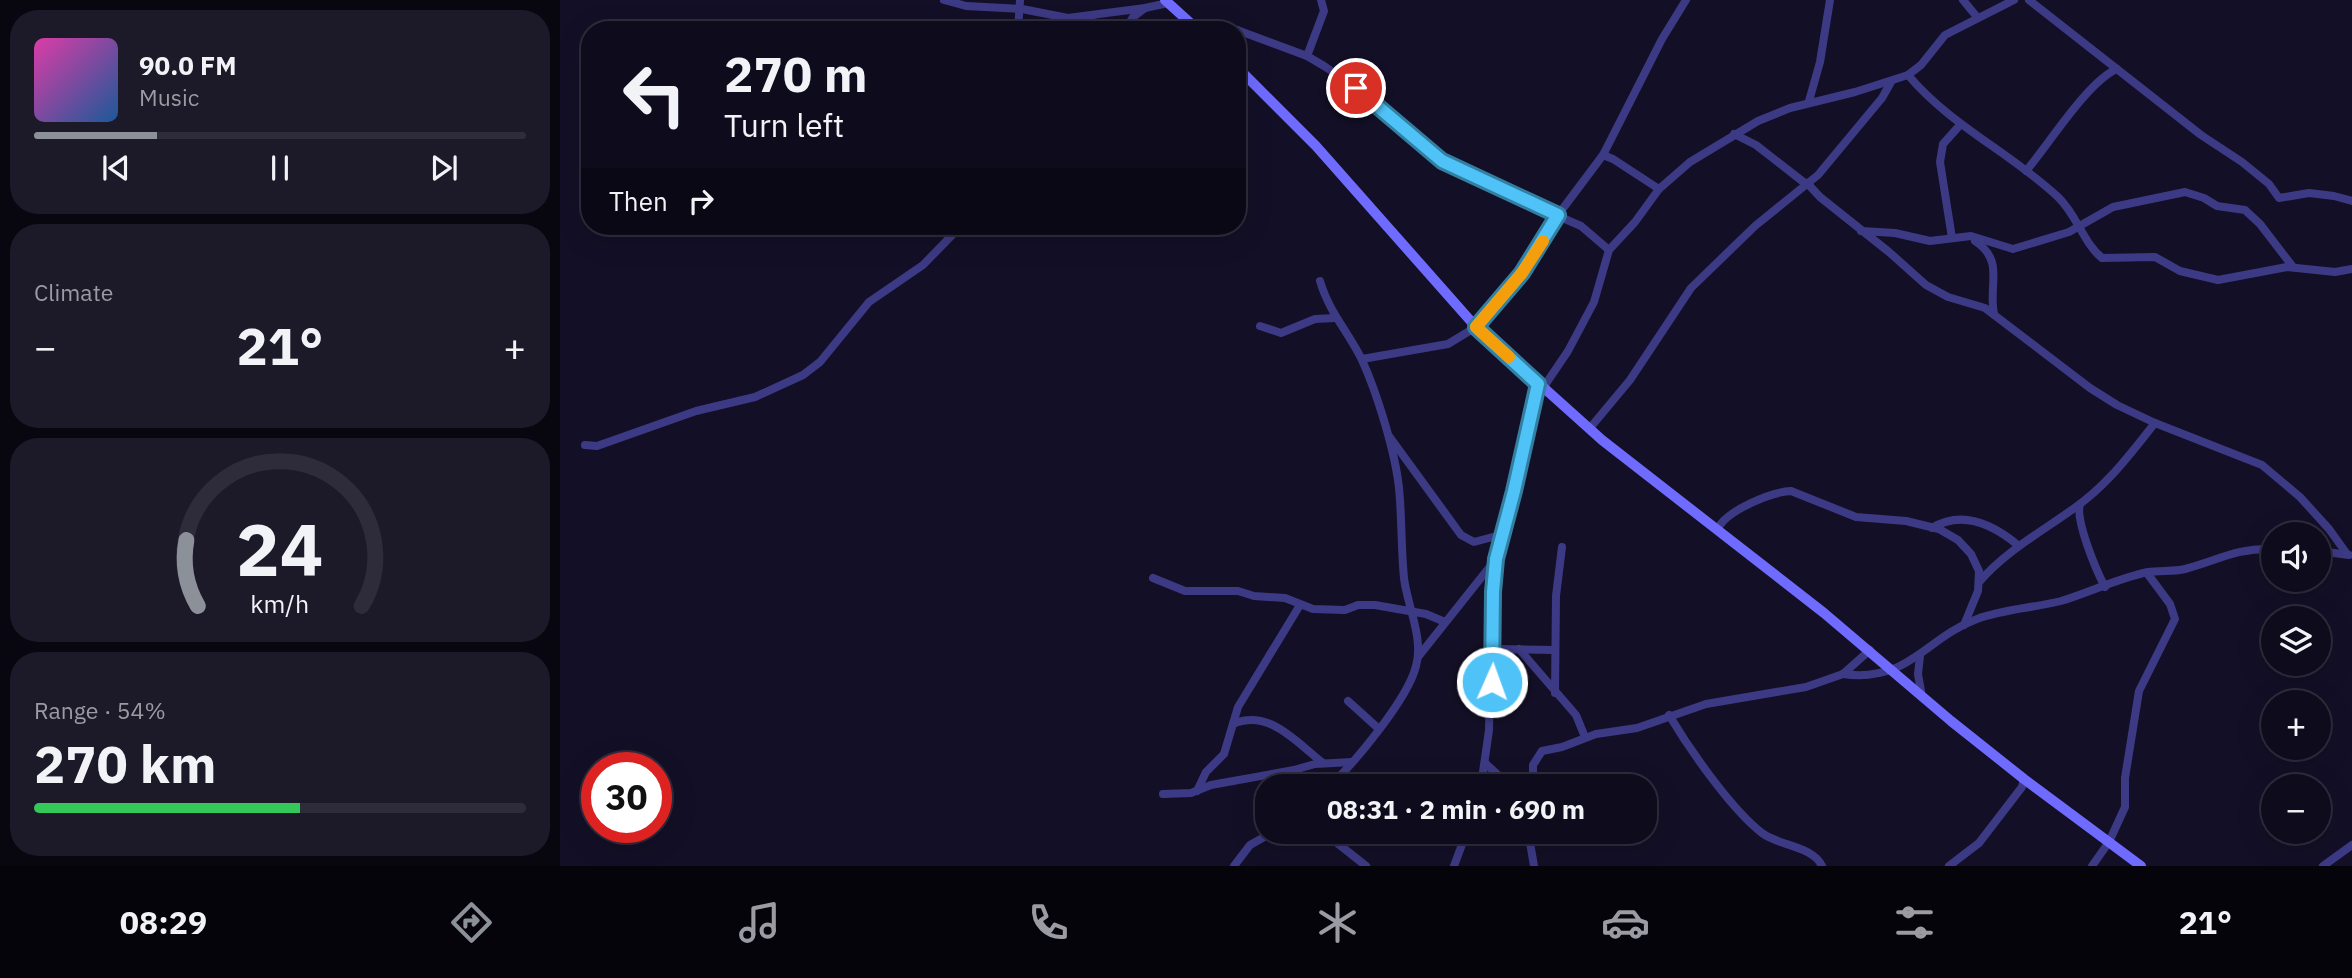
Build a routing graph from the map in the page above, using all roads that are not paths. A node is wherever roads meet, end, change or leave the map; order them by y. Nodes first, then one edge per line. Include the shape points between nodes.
1 (944, 0) edge
2 (1321, 0) edge
3 (1686, 0) edge
4 (1830, 0) edge
5 (1964, 0) edge
6 (2014, 0) edge
7 (2029, 0) edge
8 (1167, 1) edge
9 (1021, 4) edge
10 (1144, 8) junction
11 (1081, 16) junction
12 (1977, 17) junction
13 (1092, 21) edge
14 (1130, 21) edge
15 (1186, 21) edge
16 (1246, 33) edge
17 (1307, 55) junction
18 (2117, 69) junction
19 (1908, 75) junction
20 (1246, 76) edge
21 (1891, 82) junction
22 (1809, 101) junction
23 (1960, 125) junction
24 (1734, 134) junction
25 (1603, 155) junction
26 (2026, 171) junction
27 (1807, 183) junction
28 (1659, 189) junction
29 (2352, 201) edge
30 (1558, 215) junction
31 (2081, 225) junction
32 (1861, 231) junction
33 (952, 235) edge
34 (1966, 236) junction
35 (1952, 238) junction
36 (1609, 250) junction
37 (2293, 267) junction
38 (2352, 270) edge
39 (1320, 281) dead end
40 (1994, 314) junction
41 (1335, 318) junction
42 (1259, 326) dead end
43 (1476, 327) junction
44 (1362, 359) junction
45 (1540, 386) junction
46 (2155, 423) junction
47 (1590, 428) junction
48 (1385, 430) junction
49 (585, 445) dead end
50 (2080, 504) junction
51 (1717, 528) junction
52 (1932, 528) junction
53 (1504, 534) junction
54 (2020, 546) junction
55 (1562, 547) dead end
56 (2261, 550) edge
57 (2331, 553) edge
58 (2350, 555) edge
59 (1496, 559) junction
60 (2147, 573) junction
61 (1153, 578) dead end
62 (1979, 582) junction
63 (2105, 587) junction
64 (1300, 605) junction
65 (1411, 611) junction
66 (1445, 622) junction
67 (1964, 625) junction
68 (1493, 649) junction
69 (1519, 649) junction
70 (1553, 650) junction
71 (1870, 650) junction
72 (1920, 656) junction
73 (1418, 657) junction
74 (1893, 670) junction
75 (1843, 674) junction
76 (1555, 693) junction
77 (1922, 696) junction
78 (1348, 701) dead end
79 (1669, 715) junction
80 (1234, 724) junction
81 (1379, 729) junction
82 (1585, 737) junction
83 (1352, 762) junction
84 (1323, 763) junction
85 (1485, 763) junction
86 (1340, 774) edge
87 (1483, 774) edge
88 (1497, 774) edge
89 (1534, 774) edge
90 (2024, 779) junction
91 (1197, 791) junction
92 (1163, 794) dead end
93 (1255, 842) edge
94 (2109, 842) junction
95 (1338, 844) edge
96 (1462, 844) edge
97 (1530, 844) edge
98 (2352, 845) edge
99 (1234, 866) edge
100 (1366, 866) edge
101 (1454, 866) edge
102 (1534, 866) edge
103 (1822, 866) edge
104 (1949, 866) edge
105 (2092, 866) edge
106 (2141, 866) edge
107 (2323, 866) edge

1 - 9 street via 966,6
2 - 17 street via 1324,11
3 - 25 street
4 - 22 street
5 - 12 street
6 - 12 street
7 - 18 street
8 - 10 street
8 - 15 street
9 - 11 street via 1060,17
10 - 11 street
10 - 14 street
11 - 13 street
12 - 19 street via 1945,35
16 - 17 street
17 - 30 street via 1356,88 1442,161
18 - 26 street via 2087,91
18 - 29 street via 2242,162 2279,198 2309,193
19 - 21 street
19 - 23 street
20 - 43 street via 1334,166
21 - 22 street
21 - 27 street via 1839,152
22 - 24 street
23 - 26 street
23 - 35 street via 1943,144 1940,163
24 - 27 street
24 - 28 street
25 - 28 street
25 - 30 street
26 - 31 street via 2058,197
27 - 32 street
27 - 47 street via 1691,288 1630,380
28 - 36 street
30 - 36 street via 1588,230
30 - 43 street via 1522,273
31 - 34 street via 2013,248
31 - 37 street via 2093,249 2105,259 2155,257 2180,271 2218,280
31 - 37 street via 2113,207 2185,192 2217,206 2245,210
32 - 35 street via 1930,241
32 - 40 street via 1926,285
33 - 49 street via 923,265 869,302 820,362 803,375 735,404 687,414 597,446
34 - 35 street
34 - 40 street via 1988,250 1994,260
36 - 45 street via 1594,302 1568,351
37 - 38 street
39 - 41 street
40 - 46 street via 2090,388
41 - 42 street via 1315,319 1281,333
41 - 44 street
43 - 44 street via 1448,344
43 - 45 street
44 - 48 street
45 - 47 street
45 - 53 street
46 - 50 street via 2106,482
46 - 58 street via 2262,465 2300,498
47 - 51 street
48 - 53 street via 1461,535 1474,542
48 - 65 street via 1398,480 1404,579
50 - 54 street
50 - 63 street via 2087,546
51 - 52 street via 1753,502 1791,491 1856,517 1896,519
51 - 71 street
52 - 54 street via 1972,519 1995,527
52 - 62 street via 1964,547 1977,565
53 - 59 street
54 - 62 street
55 - 70 street
56 - 60 street via 2234,551 2187,568
57 - 58 street
59 - 66 street
59 - 68 street
60 - 63 street
60 - 94 street via 2170,604 2175,619 2140,691 2125,778 2125,807
61 - 64 street via 1181,591 1238,591 1285,598
62 - 67 street
63 - 67 street
64 - 65 street via 1345,610 1365,604
64 - 80 street via 1238,706
65 - 66 street
65 - 73 street
66 - 73 street
67 - 72 street
68 - 69 street
68 - 85 street
69 - 70 street
69 - 76 street
70 - 76 street
71 - 74 street
71 - 75 street
72 - 74 street
72 - 77 street
73 - 81 street via 1414,673
74 - 75 street via 1865,676
74 - 77 street
75 - 79 street via 1786,692 1725,700
76 - 82 street via 1576,715
77 - 90 street
78 - 81 street
79 - 82 street via 1637,728
79 - 103 street via 1749,820 1776,841 1812,855
80 - 84 street via 1250,719 1271,723
80 - 91 street via 1224,754 1206,772
81 - 83 street
82 - 89 street via 1539,754
83 - 84 street
83 - 86 street
84 - 91 street
85 - 87 street
85 - 88 street
90 - 94 street
90 - 104 street via 1979,843
91 - 92 street
93 - 99 street
94 - 105 street
94 - 106 street
95 - 100 street
96 - 101 street
97 - 102 street
98 - 107 street

